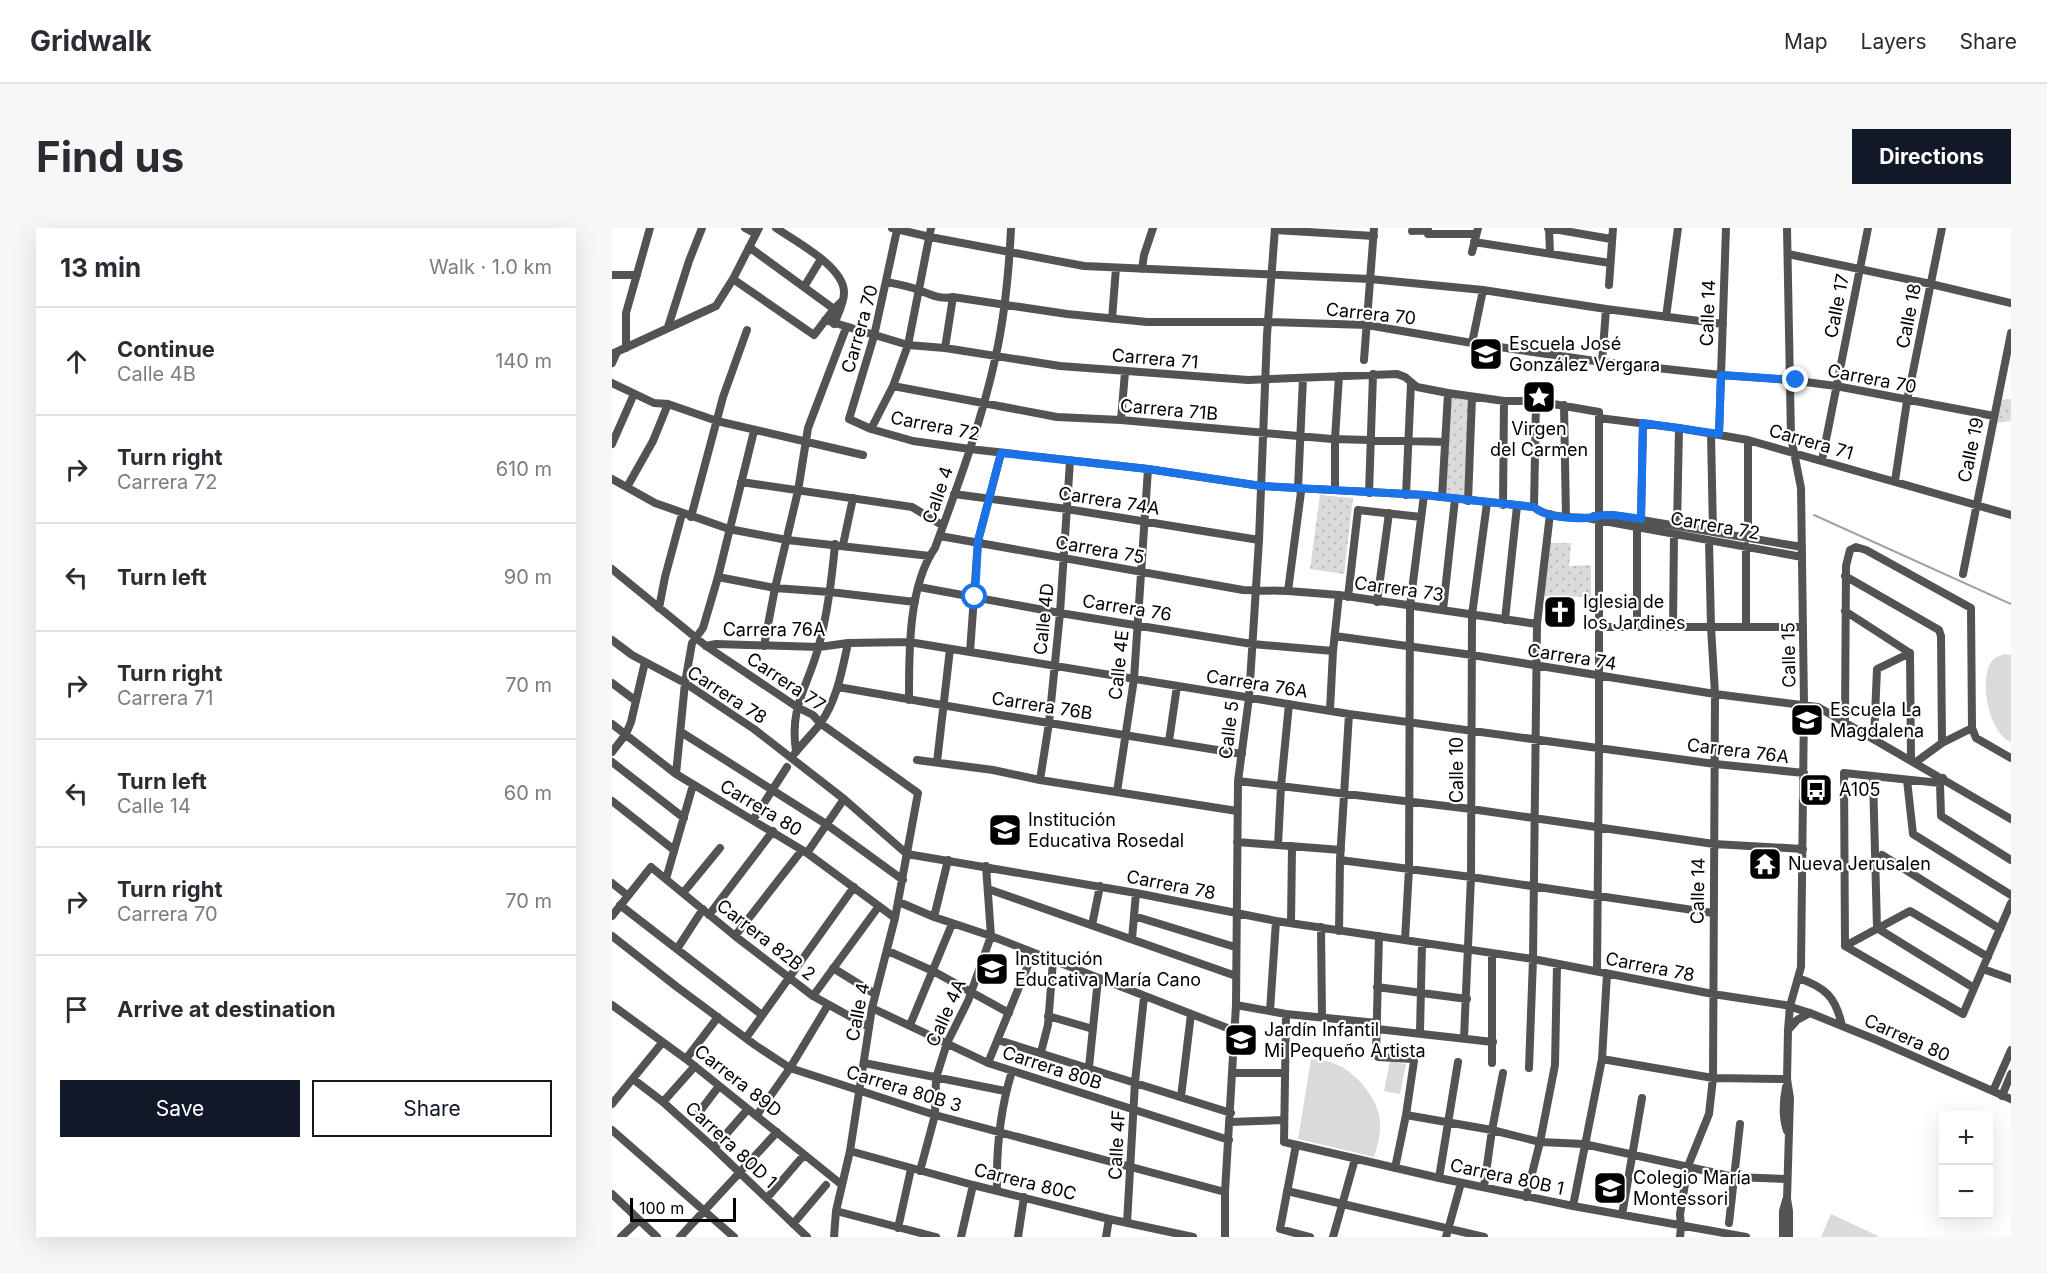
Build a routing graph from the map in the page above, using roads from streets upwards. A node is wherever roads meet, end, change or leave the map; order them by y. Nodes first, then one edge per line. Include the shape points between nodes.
1 (650, 228) edge
2 (702, 228) edge
3 (745, 228) edge
4 (776, 228) edge
5 (930, 228) edge
6 (1011, 228) edge
7 (1153, 228) edge
8 (1548, 228) edge
9 (1613, 228) edge
10 (1678, 228) edge
11 (1726, 228) edge
12 (1787, 228) edge
13 (1868, 228) edge
14 (1942, 228) edge
15 (895, 229) edge
16 (1275, 229) edge
17 (1309, 230) edge
18 (757, 231) edge
19 (1340, 231) edge
20 (1412, 231) dead end
21 (1374, 232) edge
22 (1476, 235) edge
23 (930, 237) junction
24 (1611, 239) junction
25 (749, 248) junction
26 (1010, 252) junction
27 (1472, 252) dead end
28 (1550, 253) junction
29 (1788, 254) junction
30 (821, 259) junction
31 (1610, 263) junction
32 (1116, 268) junction
33 (1142, 269) junction
34 (1860, 269) junction
35 (1272, 274) junction
36 (612, 275) edge
37 (637, 275) junction
38 (733, 279) junction
39 (1370, 279) junction
40 (887, 282) junction
41 (1931, 284) junction
42 (1609, 285) dead end
43 (804, 287) junction
44 (919, 290) junction
45 (1483, 290) junction
46 (953, 297) junction
47 (843, 301) junction
48 (2011, 303) edge
49 (1004, 305) junction
50 (834, 309) junction
51 (1606, 309) junction
52 (1666, 317) junction
53 (1112, 319) junction
54 (825, 320) junction
55 (1268, 322) junction
56 (834, 324) junction
57 (1723, 324) junction
58 (1367, 325) junction
59 (668, 327) junction
60 (846, 328) junction
61 (747, 330) dead end
62 (2011, 333) edge
63 (874, 336) junction
64 (1472, 343) junction
65 (908, 345) junction
66 (626, 348) junction
67 (945, 348) junction
68 (614, 353) edge
69 (996, 355) junction
70 (1364, 360) dead end
71 (1602, 362) junction
72 (612, 363) edge
73 (1125, 372) junction
74 (1373, 375) junction
75 (1721, 375) junction
76 (1339, 376) junction
77 (1303, 378) junction
78 (1266, 380) junction
79 (1790, 380) junction
80 (612, 383) edge
81 (1411, 383) junction
82 (893, 386) junction
83 (1836, 386) junction
84 (1448, 393) junction
85 (633, 394) junction
86 (1472, 397) junction
87 (1504, 401) junction
88 (1536, 401) junction
89 (1907, 401) junction
90 (668, 404) junction
91 (982, 404) junction
92 (1564, 405) junction
93 (1599, 415) junction
94 (1994, 416) junction
95 (849, 419) joint
96 (1121, 420) junction
97 (717, 421) junction
98 (1643, 423) junction
99 (615, 427) edge
100 (1679, 428) junction
101 (871, 429) junction
102 (754, 431) junction
103 (1264, 434) junction
104 (1715, 434) junction
105 (1300, 436) junction
106 (1335, 439) junction
107 (1371, 440) junction
108 (1748, 440) junction
109 (1408, 442) junction
110 (1445, 442) junction
111 (806, 443) junction
112 (612, 444) edge
113 (970, 449) junction
114 (1795, 452) junction
115 (1001, 453) junction
116 (863, 455) dead end
117 (1822, 460) junction
118 (1070, 461) junction
119 (1148, 469) junction
120 (612, 478) edge
121 (1895, 481) junction
122 (741, 482) junction
123 (1261, 486) junction
124 (627, 487) junction
125 (1298, 488) junction
126 (1335, 490) junction
127 (798, 491) junction
128 (1369, 493) junction
129 (954, 494) junction
130 (1406, 495) junction
131 (1424, 495) junction
132 (1442, 497) junction
133 (853, 498) junction
134 (1455, 498) junction
135 (989, 499) junction
136 (1468, 501) junction
137 (1487, 503) junction
138 (1975, 504) junction
139 (1503, 505) junction
140 (1517, 506) junction
141 (1534, 507) junction
142 (1067, 509) junction
143 (1389, 513) junction
144 (682, 514) junction
145 (1550, 514) junction
146 (2011, 515) edge
147 (691, 517) junction
148 (1421, 517) junction
149 (1566, 517) junction
150 (1598, 518) junction
151 (1641, 519) junction
152 (1145, 522) junction
153 (942, 525) junction
154 (1677, 526) junction
155 (1636, 528) junction
156 (729, 529) junction
157 (1713, 532) junction
158 (1674, 534) junction
159 (940, 536) junction
160 (1748, 538) junction
161 (787, 540) junction
162 (1259, 540) junction
163 (1709, 540) junction
164 (978, 541) junction
165 (839, 545) junction
166 (1746, 546) junction
167 (1802, 547) junction
168 (930, 556) junction
169 (1802, 557) junction
170 (1065, 559) junction
171 (612, 569) edge
172 (1140, 572) junction
173 (1963, 574) dead end
174 (1845, 576) junction
175 (718, 577) junction
176 (919, 586) junction
177 (775, 588) junction
178 (1255, 590) junction
179 (1288, 591) junction
180 (830, 592) junction
181 (1344, 596) junction
182 (975, 597) junction
183 (915, 602) junction
184 (1377, 602) junction
185 (1410, 606) junction
186 (659, 608) junction
187 (1443, 610) junction
188 (1845, 611) junction
189 (1060, 613) junction
190 (1472, 615) junction
191 (1505, 620) junction
192 (1138, 624) junction
193 (1537, 624) junction
194 (1598, 627) junction
195 (1637, 627) junction
196 (1673, 627) junction
197 (1711, 627) junction
198 (1746, 627) junction
199 (1803, 627) junction
200 (1335, 636) junction
201 (695, 637) junction
202 (612, 640) edge
203 (909, 642) junction
204 (848, 643) junction
205 (1252, 644) junction
206 (706, 646) junction
207 (764, 646) junction
208 (1410, 646) junction
209 (819, 647) junction
210 (950, 649) junction
211 (1333, 651) junction
212 (970, 652) junction
213 (1910, 653) junction
214 (1472, 655) junction
215 (645, 662) junction
216 (1054, 664) junction
217 (1536, 667) junction
218 (1599, 676) junction
219 (1134, 679) junction
220 (612, 683) edge
221 (685, 683) junction
222 (1177, 686) junction
223 (838, 687) junction
224 (1715, 694) junction
225 (1249, 698) junction
226 (909, 700) junction
227 (636, 701) junction
228 (1289, 704) junction
229 (943, 705) junction
230 (1804, 705) junction
231 (797, 707) junction
232 (1329, 711) junction
233 (1349, 714) junction
234 (1410, 721) junction
235 (1845, 722) junction
236 (820, 723) junction
237 (1049, 723) junction
238 (612, 724) edge
239 (1972, 728) junction
240 (1472, 730) junction
241 (681, 732) junction
242 (626, 734) junction
243 (1125, 734) junction
244 (1874, 739) junction
245 (1536, 740) junction
246 (1169, 741) junction
247 (1942, 743) junction
248 (1599, 748) junction
249 (612, 752) edge
250 (1242, 753) junction
251 (794, 754) junction
252 (2011, 758) edge
253 (917, 760) dead end
254 (1913, 761) junction
255 (612, 762) edge
256 (937, 762) junction
257 (1715, 764) junction
258 (787, 767) dead end
259 (1804, 773) junction
260 (676, 774) junction
261 (1873, 777) junction
262 (1040, 780) junction
263 (1907, 780) junction
264 (1942, 780) junction
265 (1238, 781) junction
266 (693, 785) junction
267 (1281, 786) junction
268 (772, 790) junction
269 (1117, 792) junction
270 (918, 793) joint
271 (1344, 794) junction
272 (844, 799) junction
273 (1408, 802) junction
274 (613, 805) edge
275 (1471, 809) junction
276 (1237, 811) junction
277 (684, 818) junction
278 (2011, 819) edge
279 (753, 820) junction
280 (1534, 820) junction
281 (826, 824) junction
282 (1597, 828) junction
283 (773, 831) junction
284 (1237, 842) junction
285 (1714, 844) junction
286 (1278, 845) junction
287 (1292, 846) junction
288 (720, 848) dead end
289 (1803, 849) junction
290 (674, 850) junction
291 (1341, 850) junction
292 (804, 851) junction
293 (907, 854) junction
294 (1882, 855) dead end
295 (948, 860) junction
296 (1340, 860) junction
297 (2011, 860) edge
298 (986, 866) junction
299 (1409, 869) junction
300 (1471, 877) junction
301 (666, 879) junction
302 (903, 880) junction
303 (612, 883) edge
304 (1100, 886) junction
305 (1534, 886) junction
306 (854, 887) junction
307 (988, 890) junction
308 (683, 893) junction
309 (1136, 893) junction
310 (627, 895) junction
311 (2011, 895) edge
312 (1598, 896) junction
313 (899, 902) junction
314 (2011, 903) edge
315 (620, 905) junction
316 (879, 906) junction
317 (706, 912) junction
318 (1238, 913) junction
319 (1713, 913) junction
320 (612, 916) edge
321 (1134, 916) junction
322 (934, 917) junction
323 (896, 918) junction
324 (1276, 921) junction
325 (1291, 923) junction
326 (952, 924) junction
327 (1092, 925) junction
328 (1321, 927) junction
329 (1877, 928) junction
330 (2000, 929) junction
331 (1339, 931) junction
332 (612, 936) edge
333 (735, 936) junction
334 (992, 936) junction
335 (1379, 936) junction
336 (1132, 939) junction
337 (1405, 940) junction
338 (1422, 943) junction
339 (1845, 946) junction
340 (1236, 947) junction
341 (677, 949) junction
342 (1468, 950) junction
343 (888, 951) junction
344 (1033, 953) junction
345 (1492, 954) junction
346 (1988, 957) junction
347 (1533, 959) junction
348 (1053, 961) junction
349 (1557, 965) junction
350 (834, 968) junction
351 (1983, 969) junction
352 (933, 971) junction
353 (1597, 972) junction
354 (1607, 974) junction
355 (1236, 976) junction
356 (789, 977) junction
357 (1798, 978) junction
358 (1098, 979) junction
359 (2011, 979) edge
360 (1377, 987) junction
361 (1974, 988) junction
362 (972, 991) junction
363 (1420, 992) junction
364 (875, 994) junction
365 (1713, 994) junction
366 (813, 996) junction
367 (1144, 997) junction
368 (1467, 999) junction
369 (612, 1005) edge
370 (828, 1005) junction
371 (1236, 1005) junction
372 (1790, 1006) junction
373 (872, 1008) junction
374 (1270, 1011) junction
375 (1009, 1013) junction
376 (1810, 1013) junction
377 (1191, 1014) junction
378 (1286, 1014) junction
379 (762, 1015) junction
380 (1048, 1016) junction
381 (718, 1017) junction
382 (1322, 1018) junction
383 (910, 1025) junction
384 (1377, 1026) junction
385 (1842, 1026) junction
386 (869, 1027) junction
387 (1093, 1029) junction
388 (1788, 1030) junction
389 (1235, 1031) junction
390 (1420, 1032) junction
391 (746, 1038) junction
392 (1464, 1038) junction
393 (998, 1040) junction
394 (1493, 1042) junction
395 (662, 1043) junction
396 (947, 1043) junction
397 (2011, 1050) edge
398 (1041, 1052) junction
399 (686, 1059) junction
400 (1602, 1059) junction
401 (1458, 1062) dead end
402 (864, 1063) junction
403 (988, 1063) junction
404 (1492, 1063) dead end
405 (694, 1066) junction
406 (1089, 1067) junction
407 (790, 1068) junction
408 (1529, 1068) dead end
409 (1012, 1071) junction
410 (1233, 1073) junction
411 (1285, 1073) junction
412 (1503, 1073) dead end
413 (2011, 1074) edge
414 (936, 1078) junction
415 (1713, 1078) junction
416 (633, 1079) junction
417 (1787, 1080) junction
418 (1135, 1082) junction
419 (719, 1086) junction
420 (1005, 1091) junction
421 (1993, 1091) junction
422 (859, 1092) junction
423 (2002, 1095) junction
424 (1181, 1097) junction
425 (1642, 1098) dead end
426 (2011, 1099) edge
427 (663, 1102) junction
428 (612, 1104) edge
429 (748, 1108) junction
430 (1134, 1111) junction
431 (1231, 1113) junction
432 (697, 1114) dead end
433 (757, 1114) junction
434 (935, 1115) junction
435 (1406, 1115) junction
436 (1283, 1120) junction
437 (1230, 1122) junction
438 (1448, 1122) junction
439 (1740, 1124) dead end
440 (612, 1130) edge
441 (1492, 1130) junction
442 (777, 1132) junction
443 (998, 1132) junction
444 (1229, 1140) junction
445 (1540, 1142) junction
446 (1584, 1144) junction
447 (1296, 1145) junction
448 (714, 1148) junction
449 (850, 1151) junction
450 (1632, 1154) junction
451 (804, 1155) junction
452 (1355, 1159) junction
453 (1132, 1166) junction
454 (1688, 1166) junction
455 (1395, 1168) junction
456 (911, 1169) junction
457 (920, 1171) junction
458 (740, 1173) junction
459 (1734, 1177) junction
460 (1439, 1178) junction
461 (1787, 1179) junction
462 (1461, 1183) junction
463 (826, 1185) dead end
464 (843, 1185) junction
465 (973, 1185) junction
466 (1484, 1187) junction
467 (997, 1191) junction
468 (1287, 1191) junction
469 (1225, 1192) junction
470 (612, 1194) edge
471 (1024, 1197) junction
472 (1526, 1197) junction
473 (767, 1198) junction
474 (1787, 1199) junction
475 (1341, 1204) junction
476 (1573, 1206) junction
477 (704, 1210) junction
478 (836, 1211) junction
479 (1622, 1215) junction
480 (1109, 1219) junction
481 (639, 1220) junction
482 (1127, 1223) junction
483 (1729, 1223) dead end
484 (793, 1224) junction
485 (898, 1227) junction
486 (1681, 1227) junction
487 (1447, 1233) edge
488 (621, 1237) edge
489 (657, 1237) edge
490 (680, 1237) edge
491 (734, 1237) edge
492 (807, 1237) edge
493 (834, 1237) edge
494 (936, 1237) edge
495 (961, 1237) edge
496 (1018, 1237) edge
497 (1106, 1237) edge
498 (1193, 1237) edge
499 (1225, 1237) edge
500 (1310, 1237) edge
501 (1333, 1237) edge
502 (1484, 1237) edge
503 (1680, 1237) edge
504 (1746, 1237) edge
505 (1783, 1237) edge
506 (1789, 1237) edge

1 - 37 street
2 - 59 street
3 - 18 street
4 - 30 street
5 - 23 street
6 - 26 street, Calle 4
7 - 33 street
8 - 24 street
8 - 28 street
9 - 24 street
10 - 52 street
11 - 57 street, Calle 14
12 - 29 street, Calle 15
13 - 34 street, Calle 17
14 - 41 street, Calle 18
15 - 23 street
15 - 40 street
16 - 17 street
16 - 35 street, Calle 5
17 - 19 street
18 - 25 street
19 - 21 street
20 - 22 street
21 - 39 street
22 - 27 street
22 - 28 street
23 - 26 street
23 - 44 street
24 - 31 street
25 - 38 street
25 - 43 street
26 - 32 street
26 - 49 street, Calle 4
28 - 31 street
29 - 34 street
29 - 79 street, Calle 15
30 - 43 street
30 - 47 street via 830,264 844,285
31 - 42 street
32 - 33 street
32 - 53 street
33 - 35 street
34 - 41 street
34 - 83 street, Calle 17
35 - 39 street
35 - 55 street, Calle 5
36 - 37 street
37 - 66 street via 626,313
38 - 54 street via 814,335
38 - 59 street via 716,306
39 - 45 street
39 - 58 street
40 - 44 street, Carrera 70
40 - 63 street, Carrera 70
41 - 48 street
41 - 89 street, Calle 18
43 - 50 street
44 - 46 street, Carrera 70
44 - 65 street
45 - 51 street
45 - 64 street
46 - 49 street, Carrera 70
46 - 67 street
47 - 50 street
47 - 56 street
49 - 53 street, Carrera 70
49 - 69 street, Calle 4
50 - 54 street
51 - 52 street
51 - 71 street
52 - 57 street
53 - 55 street, Carrera 70
54 - 56 street, Carrera 71
55 - 58 street, Carrera 70
55 - 78 street, Calle 5
56 - 60 street, Carrera 71
57 - 75 street, Calle 14
58 - 64 street, Carrera 70
58 - 70 street
59 - 66 street
60 - 63 street, Carrera 71
60 - 111 street via 814,410
61 - 97 street
62 - 94 street, Calle 19
63 - 65 street, Carrera 71
63 - 95 street, Carrera 70
64 - 71 street, Carrera 70
65 - 67 street, Carrera 71
65 - 82 street
66 - 68 street
67 - 69 street, Carrera 71
68 - 72 street
69 - 73 street, Carrera 71
69 - 91 street, Calle 4
71 - 75 street, Carrera 70
73 - 78 street, Carrera 71
73 - 96 street
74 - 76 street, Carrera 71
74 - 81 street, Carrera 71 via 1397,374
74 - 107 street
75 - 79 street, Carrera 70
75 - 104 street, Calle 14
76 - 77 street, Carrera 71
76 - 106 street
77 - 78 street, Carrera 71
77 - 105 street
78 - 103 street, Calle 5
79 - 83 street, Carrera 70
79 - 114 street, Calle 15
80 - 85 street
81 - 84 street, Carrera 71
81 - 109 street
82 - 91 street, Carrera 71B
82 - 101 street
83 - 89 street, Carrera 70
83 - 117 street, Calle 17
84 - 86 street, Carrera 71
84 - 110 street
85 - 90 street
85 - 99 street
86 - 87 street, Carrera 71
86 - 136 street
87 - 88 street, Carrera 71
87 - 139 street
88 - 92 street, Carrera 71
88 - 141 street
89 - 94 street, Carrera 70
89 - 121 street, Calle 18
90 - 97 street
90 - 124 street
91 - 96 street, Carrera 71B via 1058,417
91 - 113 street, Calle 4
92 - 93 street, Carrera 71
92 - 149 street
93 - 98 street, Carrera 71
93 - 150 street
94 - 138 street, Calle 19
95 - 101 street, Carrera 72
96 - 103 street, Carrera 71B
97 - 102 street
97 - 147 street
98 - 100 street, Carrera 71
98 - 151 street
99 - 112 street
100 - 104 street, Carrera 71
100 - 154 street
101 - 113 street, Carrera 72 via 913,441
102 - 111 street
102 - 122 street
103 - 105 street, Carrera 71B
103 - 123 street, Calle 5
104 - 108 street, Carrera 71
104 - 157 street, Calle 14
105 - 106 street, Carrera 71B
105 - 125 street
106 - 107 street, Carrera 71B
106 - 126 street
107 - 109 street, Carrera 71B
107 - 128 street
108 - 114 street, Carrera 71
108 - 160 street
109 - 110 street, Carrera 71B
109 - 130 street
110 - 132 street
111 - 116 street
111 - 127 street
113 - 115 street, Carrera 72
113 - 129 street, Calle 4
114 - 117 street, Carrera 71
114 - 167 street, Calle 15 via 1801,488
115 - 118 street, Carrera 72
115 - 135 street
117 - 121 street, Carrera 71
118 - 119 street, Carrera 72
118 - 142 street, Calle 4D
119 - 123 street, Carrera 72
119 - 152 street, Calle 4E
120 - 124 street
121 - 138 street, Carrera 71
122 - 127 street
122 - 156 street
123 - 125 street, Carrera 72
123 - 162 street, Calle 5
124 - 144 street
125 - 126 street, Carrera 72
125 - 179 street via 1301,492
126 - 128 street, Carrera 72
127 - 133 street
127 - 161 street
128 - 130 street, Carrera 72
129 - 135 street, Carrera 74A
129 - 153 street, Calle 4
130 - 131 street, Carrera 72
131 - 132 street, Carrera 72
131 - 148 street
132 - 134 street, Carrera 72
133 - 153 street via 912,507
133 - 165 street
134 - 136 street, Carrera 72
134 - 187 street
135 - 142 street, Carrera 74A
135 - 164 street
136 - 137 street, Carrera 72
137 - 139 street, Carrera 72
137 - 190 street, Calle 10
138 - 146 street, Carrera 71
138 - 173 street, Calle 19
139 - 140 street, Carrera 72
140 - 141 street, Carrera 72
140 - 191 street
141 - 145 street, Carrera 72
142 - 152 street, Carrera 74A
142 - 170 street, Calle 4D
143 - 148 street
143 - 181 street via 1358,510
143 - 184 street
144 - 147 street
144 - 186 street
145 - 149 street, Carrera 72
145 - 193 street
147 - 156 street
148 - 185 street
149 - 150 street, Carrera 72
150 - 151 street, Carrera 72 via 1612,515
150 - 155 street, Carrera 72
150 - 194 street
151 - 154 street, Carrera 72
152 - 162 street, Carrera 74A
152 - 172 street, Calle 4E
153 - 159 street, Calle 4
154 - 157 street, Carrera 72
155 - 158 street, Carrera 72
155 - 195 street
156 - 161 street
156 - 175 street
157 - 160 street, Carrera 72
158 - 163 street, Carrera 72
158 - 196 street
159 - 164 street, Carrera 75
159 - 168 street, Calle 4
160 - 167 street, Carrera 72
161 - 165 street
161 - 177 street
162 - 178 street, Calle 5
163 - 166 street, Carrera 72
163 - 197 street, Calle 14
164 - 170 street, Carrera 75
164 - 182 street
165 - 168 street
165 - 180 street
166 - 169 street, Carrera 72
166 - 198 street
167 - 169 street, Calle 15
168 - 176 street, Calle 4
169 - 199 street, Calle 15
170 - 172 street, Carrera 75
170 - 189 street, Calle 4D
171 - 186 street, Carrera 77
172 - 178 street, Carrera 75
172 - 192 street, Calle 4E
174 - 188 street
174 - 239 street via 1850,550 1856,547 1971,608
174 - 247 street via 1939,630
175 - 177 street
175 - 201 street via 703,628
176 - 182 street, Carrera 76
176 - 183 street, Calle 4
177 - 180 street
177 - 207 street
178 - 179 street, Carrera 73
178 - 205 street, Calle 5
179 - 181 street, Carrera 73
180 - 183 street
180 - 209 street
181 - 184 street, Carrera 73
181 - 200 street
182 - 189 street, Carrera 76
182 - 212 street
183 - 203 street, Calle 4
184 - 185 street, Carrera 73
185 - 187 street, Carrera 73
185 - 208 street
186 - 201 street, Carrera 77
187 - 190 street, Carrera 73
188 - 213 street
188 - 235 street
189 - 192 street, Carrera 76
189 - 216 street, Calle 4D
190 - 191 street, Carrera 73
190 - 214 street, Calle 10
191 - 193 street, Carrera 73
192 - 205 street, Carrera 76
192 - 219 street, Calle 4E
193 - 217 street
194 - 195 street
194 - 218 street
195 - 196 street
196 - 197 street
197 - 198 street
197 - 224 street, Calle 14
198 - 199 street
199 - 230 street, Calle 15
200 - 208 street, Carrera 74
200 - 211 street
201 - 206 street, Carrera 77
201 - 221 street
202 - 215 street, Carrera 78
203 - 204 street, Carrera 76A
203 - 210 street, Carrera 76A
203 - 226 street, Calle 4
204 - 209 street, Carrera 76A
204 - 223 street
205 - 211 street, Carrera 76
205 - 225 street, Calle 5
206 - 207 street, Carrera 76A
206 - 231 street, Carrera 77
207 - 209 street, Carrera 76A
208 - 214 street, Carrera 74
208 - 234 street
209 - 231 street
210 - 212 street, Carrera 76A
210 - 229 street
211 - 232 street
212 - 216 street, Carrera 76A
213 - 244 street via 1877,669
213 - 254 street
214 - 217 street, Carrera 74
214 - 240 street, Calle 10
215 - 221 street, Carrera 78
215 - 227 street
216 - 219 street, Carrera 76A
216 - 237 street, Calle 4D
217 - 218 street, Carrera 74
217 - 245 street
218 - 224 street, Carrera 74
218 - 248 street
219 - 222 street, Carrera 76A
219 - 243 street, Calle 4E
220 - 227 street
221 - 241 street
221 - 251 street, Carrera 78
222 - 225 street, Carrera 76A
222 - 246 street
223 - 226 street, Carrera 76B
223 - 236 street
224 - 230 street, Carrera 74
224 - 257 street, Calle 14
225 - 228 street, Carrera 76A
225 - 250 street, Calle 5
226 - 229 street, Carrera 76B
227 - 242 street
228 - 232 street, Carrera 76A
228 - 267 street
229 - 237 street, Carrera 76B
229 - 256 street
230 - 235 street, Carrera 74 via 1818,706
230 - 259 street, Calle 15
231 - 236 street, Carrera 77
231 - 251 street
232 - 233 street, Carrera 76A
233 - 234 street, Carrera 76A
233 - 271 street
234 - 240 street, Carrera 76A
234 - 273 street
235 - 244 street, Carrera 74
236 - 251 street
236 - 270 street, Carrera 77
237 - 243 street, Carrera 76B
237 - 262 street, Calle 4D
238 - 242 street, Carrera 80
239 - 247 street
239 - 252 street via 1976,738
240 - 245 street, Carrera 76A
240 - 275 street, Calle 10
241 - 260 street
241 - 268 street
242 - 249 street
242 - 260 street, Carrera 80
243 - 246 street, Carrera 76B
243 - 269 street, Calle 4E
244 - 254 street, Carrera 74
245 - 248 street, Carrera 76A
245 - 280 street
246 - 250 street, Carrera 76B
247 - 254 street
248 - 257 street, Carrera 76A
248 - 282 street
250 - 265 street, Calle 5
251 - 272 street, Carrera 78
253 - 256 street
254 - 264 street, Carrera 74
255 - 277 street
256 - 262 street
257 - 259 street, Carrera 76A
257 - 285 street, Calle 14
258 - 268 street
259 - 289 street, Calle 15
260 - 266 street, Carrera 80
261 - 263 street
261 - 329 street
261 - 339 street via 1844,773
262 - 269 street
263 - 264 street
263 - 311 street via 1913,834
264 - 278 street, Carrera 74
264 - 297 street via 1941,816
265 - 267 street
265 - 276 street, Calle 5
266 - 277 street
266 - 279 street, Carrera 80
267 - 271 street
267 - 286 street
268 - 279 street
268 - 281 street
269 - 276 street
270 - 293 street, Calle 4
271 - 273 street
271 - 291 street
272 - 281 street
272 - 293 street, Carrera 78
273 - 275 street
273 - 299 street
274 - 290 street
275 - 280 street
275 - 300 street, Calle 10
276 - 284 street, Calle 5
277 - 290 street
279 - 283 street, Carrera 80
280 - 282 street
280 - 305 street
281 - 292 street
281 - 302 street
282 - 285 street
282 - 312 street
283 - 292 street, Carrera 80
283 - 317 street
284 - 286 street
284 - 318 street, Calle 5
285 - 289 street
285 - 319 street, Calle 14
286 - 287 street
287 - 291 street
287 - 325 street
288 - 308 street
289 - 357 street, Calle 15
290 - 301 street
291 - 296 street
292 - 306 street, Carrera 80
292 - 333 street
293 - 295 street, Carrera 78
293 - 302 street, Calle 4
294 - 330 street
295 - 298 street, Carrera 78
295 - 322 street
296 - 299 street
296 - 331 street
298 - 304 street, Carrera 78
298 - 307 street, Calle 4A
299 - 300 street
299 - 337 street
300 - 305 street
300 - 342 street, Calle 10
301 - 308 street, Carrera 82B 2
301 - 310 street, Carrera 82B 2 via 651,867
302 - 313 street, Calle 4
303 - 310 street
304 - 309 street, Carrera 78
304 - 327 street
305 - 312 street
305 - 347 street
306 - 316 street, Carrera 80
306 - 356 street
307 - 327 street
307 - 334 street, Calle 4A
308 - 317 street, Carrera 82B 2
309 - 318 street, Carrera 78
309 - 321 street
310 - 315 street
312 - 319 street
312 - 353 street
313 - 322 street
313 - 323 street, Calle 4
314 - 330 street
315 - 320 street
315 - 341 street
316 - 323 street, Carrera 80
316 - 350 street
317 - 333 street, Carrera 82B 2
317 - 341 street
318 - 324 street, Carrera 78
318 - 340 street, Calle 5
319 - 365 street, Calle 14
321 - 336 street
321 - 340 street
322 - 326 street
323 - 343 street, Calle 4
324 - 325 street, Carrera 78
324 - 374 street
325 - 328 street, Carrera 78
326 - 334 street
326 - 352 street
327 - 336 street
328 - 331 street, Carrera 78
328 - 382 street
329 - 339 street
329 - 346 street via 1910,911
329 - 361 street
330 - 346 street
331 - 335 street, Carrera 78
332 - 381 street, Carrera 80B 3
333 - 356 street, Carrera 82B 2
334 - 344 street
334 - 362 street, Calle 4A
335 - 337 street, Carrera 78
335 - 360 street
336 - 355 street
337 - 338 street, Carrera 78
338 - 342 street, Carrera 78
338 - 363 street
339 - 361 street via 1963,1014
340 - 355 street, Calle 5
341 - 379 street
342 - 345 street, Carrera 78
342 - 368 street, Calle 10
343 - 352 street
343 - 364 street, Calle 4
344 - 348 street
344 - 375 street
345 - 347 street, Carrera 78
345 - 394 street
346 - 351 street
347 - 349 street, Carrera 78
347 - 408 street
348 - 358 street
348 - 380 street
349 - 353 street, Carrera 78
349 - 445 street via 1555,1065
350 - 364 street
350 - 366 street
351 - 359 street
351 - 361 street
352 - 362 street
352 - 383 street
353 - 354 street, Carrera 78
354 - 365 street, Carrera 78
354 - 400 street
355 - 371 street, Calle 5
356 - 366 street, Carrera 82B 2
356 - 379 street
357 - 372 street, Calle 15
357 - 385 street via 1816,984 1830,996
358 - 367 street
358 - 387 street
360 - 363 street
360 - 384 street
362 - 375 street
362 - 396 street, Calle 4A
363 - 368 street
363 - 390 street
364 - 373 street, Calle 4
365 - 372 street, Carrera 78
365 - 415 street, Calle 14
366 - 370 street, Carrera 82B 2
367 - 377 street
367 - 418 street, Calle 4F
368 - 392 street, Calle 10
369 - 395 street, Carrera 89D
370 - 386 street, Carrera 82B 2
370 - 407 street
371 - 374 street
371 - 389 street, Calle 5
372 - 376 street, Carrera 80
372 - 388 street, Calle 15
373 - 383 street, Carrera 80B
373 - 386 street, Calle 4
374 - 378 street
375 - 393 street
376 - 385 street, Carrera 80
376 - 388 street
377 - 389 street
377 - 424 street
378 - 382 street
378 - 411 street
379 - 391 street
380 - 387 street
380 - 398 street
381 - 391 street, Carrera 80B 3
381 - 399 street
382 - 384 street
383 - 396 street, Carrera 80B
384 - 390 street
384 - 435 street via 1376,1056 1414,1061
385 - 421 street, Carrera 80
386 - 402 street, Calle 4
387 - 406 street
388 - 417 street, Calle 15
389 - 410 street, Calle 5
390 - 392 street
391 - 407 street, Carrera 80B 3
392 - 394 street
393 - 398 street
393 - 403 street
394 - 404 street
395 - 399 street, Carrera 89D
395 - 416 street
396 - 403 street, Carrera 80B
396 - 414 street, Calle 4A
397 - 421 street
398 - 406 street
399 - 405 street, Carrera 89D
400 - 415 street
400 - 446 street
401 - 438 street
402 - 414 street
402 - 422 street, Calle 4
403 - 409 street, Carrera 80B
405 - 419 street, Carrera 89D
405 - 427 street
406 - 418 street
407 - 422 street, Carrera 80B 3
407 - 433 street
409 - 420 street
409 - 430 street, Carrera 80B
410 - 411 street
410 - 431 street, Calle 5
411 - 436 street
412 - 441 street
413 - 423 street
414 - 420 street
414 - 434 street, Calle 4A
415 - 417 street
415 - 454 street, Calle 14 via 1709,1114
416 - 427 street, Carrera 80D 1
416 - 428 street
417 - 461 street, Calle 15 via 1783,1120 1788,1135
418 - 424 street
418 - 430 street, Calle 4F
419 - 429 street, Carrera 89D
419 - 432 street
420 - 443 street
421 - 423 street, Carrera 80
422 - 434 street, Carrera 80B 3
422 - 449 street, Calle 4
423 - 426 street, Carrera 80
424 - 431 street
425 - 450 street
427 - 448 street, Carrera 80D 1
429 - 433 street, Carrera 89D
429 - 448 street
430 - 444 street, Carrera 80B
430 - 453 street, Calle 4F
431 - 437 street, Calle 5
433 - 442 street, Carrera 89D
434 - 443 street, Carrera 80B 3
434 - 457 street, Calle 4A
435 - 438 street
435 - 455 street
436 - 437 street
436 - 447 street via 1284,1142
437 - 444 street, Calle 5
438 - 441 street
438 - 460 street
439 - 459 street
440 - 477 street
441 - 445 street
441 - 466 street
442 - 451 street, Carrera 89D
442 - 458 street
443 - 453 street, Carrera 80B 3
443 - 467 street
444 - 469 street, Calle 5
445 - 446 street
445 - 472 street
446 - 450 street
446 - 476 street
447 - 452 street, Carrera 80B 1
447 - 468 street
448 - 458 street, Carrera 80D 1
449 - 456 street, Carrera 80C
449 - 464 street, Calle 4
450 - 454 street
450 - 479 street
451 - 464 street, Carrera 89D
451 - 473 street
452 - 455 street, Carrera 80B 1
452 - 475 street
453 - 469 street, Carrera 80B 3
453 - 482 street, Calle 4F
454 - 459 street
454 - 486 street, Calle 14
455 - 460 street, Carrera 80B 1
456 - 457 street, Carrera 80C
456 - 485 street
457 - 465 street, Carrera 80C
458 - 473 street, Carrera 80D 1
458 - 477 street
459 - 461 street
459 - 483 street
460 - 462 street, Carrera 80B 1
461 - 474 street, Calle 15
462 - 466 street, Carrera 80B 1
462 - 487 street
463 - 484 street
464 - 478 street, Calle 4
465 - 467 street, Carrera 80C
465 - 495 street
466 - 472 street, Carrera 80B 1
467 - 471 street, Carrera 80C
468 - 475 street
468 - 500 street via 1280,1229
469 - 499 street, Calle 5
470 - 481 street
471 - 480 street, Carrera 80C
471 - 496 street
472 - 476 street, Carrera 80B 1
473 - 484 street, Carrera 80D 1
474 - 505 street, Calle 15
474 - 506 street, Calle 15
475 - 487 street
475 - 501 street
476 - 479 street, Carrera 80B 1
477 - 490 street
477 - 491 street
478 - 485 street
478 - 493 street, Calle 4
479 - 486 street, Carrera 80B 1
480 - 482 street, Carrera 80C
480 - 497 street
481 - 488 street
481 - 489 street
482 - 498 street, Carrera 80C
484 - 492 street, Carrera 80D 1
485 - 494 street
486 - 503 street, Calle 14
486 - 504 street, Carrera 80B 1
487 - 502 street

